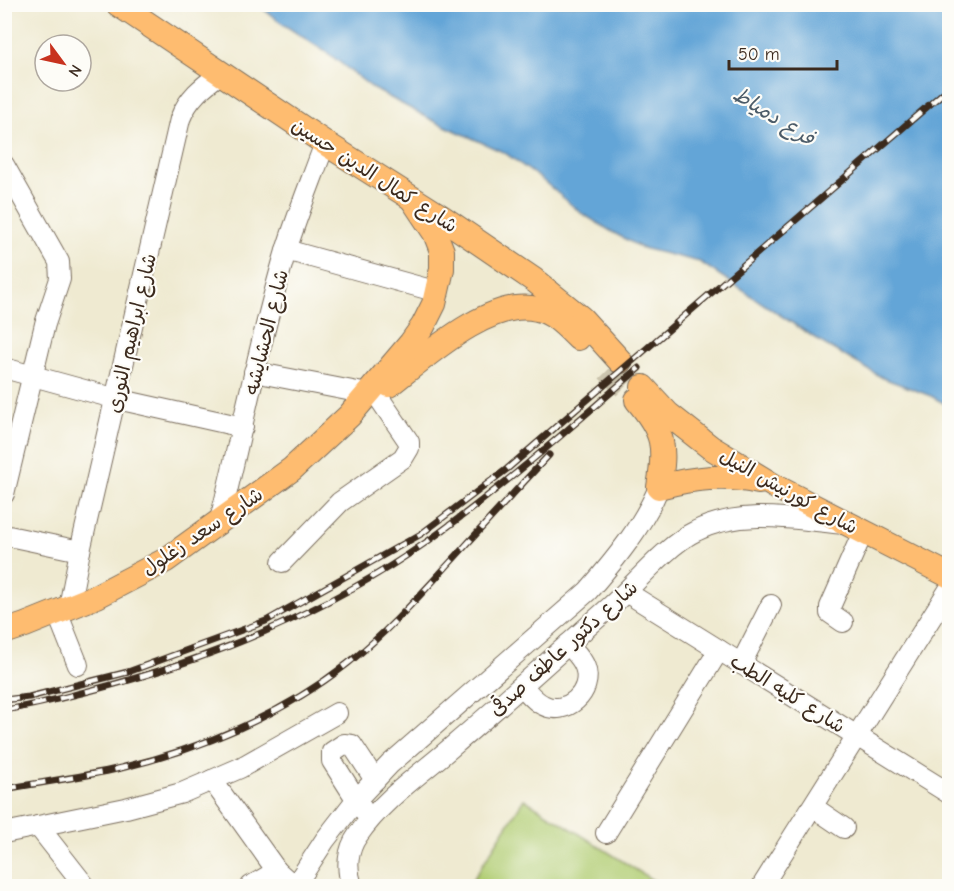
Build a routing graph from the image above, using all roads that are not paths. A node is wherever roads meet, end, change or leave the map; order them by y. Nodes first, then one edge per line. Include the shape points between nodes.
1 (118, 4) edge
2 (220, 74) junction
3 (325, 143) junction
4 (4, 165) edge
5 (413, 200) junction
6 (310, 250) junction
7 (438, 292) junction
8 (614, 365) joint
9 (4, 368) edge
10 (254, 372) junction
11 (32, 376) junction
12 (638, 391) joint
13 (372, 395) junction
14 (117, 399) junction
15 (243, 427) junction
16 (659, 487) junction
17 (776, 487) junction
18 (4, 494) edge
19 (219, 524) junction
20 (856, 528) junction
21 (4, 535) edge
22 (80, 551) junction
23 (282, 562) dead end
24 (950, 576) edge
25 (950, 588) edge
26 (626, 592) junction
27 (771, 605) dead end
28 (63, 610) junction
29 (843, 622) dead end
30 (4, 632) edge
31 (568, 644) junction
32 (719, 650) junction
33 (741, 664) junction
34 (78, 665) dead end
35 (522, 686) junction
36 (337, 712) dead end
37 (858, 737) junction
38 (212, 780) junction
39 (375, 780) junction
40 (947, 788) edge
41 (356, 800) junction
42 (813, 807) junction
43 (369, 820) junction
44 (38, 826) junction
45 (844, 828) dead end
46 (4, 833) edge
47 (606, 833) dead end
48 (277, 871) junction
49 (85, 886) edge
50 (251, 886) edge
51 (295, 886) edge
52 (352, 886) edge
53 (762, 886) edge

1 - 2 main road, شارع كمال الدين حسين
2 - 3 main road, شارع كمال الدين حسين
2 - 14 street, شارع ابراهيم النورى via 193,96 180,119
3 - 5 main road, شارع كمال الدين حسين
3 - 6 street, شارع الحشايشه
4 - 11 street via 59,262 60,279
5 - 7 main road, شارع سعد زغلول via 435,232 442,251
5 - 8 main road, شارع كمال الدين حسين via 560,300 581,318
6 - 7 street
6 - 10 street, شارع الحشايشه
7 - 13 main road, شارع سعد زغلول via 423,326
8 - 13 main road, شارع سعد زغلول via 567,326 539,309 524,307 488,316 467,327
9 - 11 street
10 - 13 street
10 - 15 street, شارع الحشايشه
11 - 14 street
11 - 18 street
12 - 16 main road, شارع دكتور عاطف صدقى via 662,440 664,458
12 - 17 main road, شارع كورنيش النيل via 710,447
13 - 19 main road, شارع سعد زغلول via 292,470
13 - 23 street via 409,442 407,453 340,502
14 - 15 street
14 - 22 street, شارع ابراهيم النورى
15 - 19 street, شارع الحشايشه
16 - 17 main road via 688,479 718,477
16 - 39 street, شارع دكتور عاطف صدقى via 631,537 588,591
17 - 20 main road, شارع كورنيش النيل
19 - 28 main road, شارع سعد زغلول via 166,560
20 - 24 main road, شارع كورنيش النيل
20 - 26 street, شارع دكتور عاطف صدقى via 754,516 712,523 676,544
20 - 29 street via 830,607 831,613
21 - 22 street
22 - 28 street, شارع ابراهيم النورى
25 - 37 street
26 - 31 street, شارع دكتور عاطف صدقى
26 - 32 street, شارع كليه الطب
27 - 33 street
28 - 30 main road, شارع سعد زغلول
28 - 34 street
31 - 35 street, شارع دكتور عاطف صدقى
31 - 35 street via 586,668 584,691 576,700 555,708 543,705
32 - 33 street, شارع كليه الطب
32 - 47 street
33 - 37 street, شارع كليه الطب
35 - 43 street, شارع دكتور عاطف صدقى
36 - 38 street
37 - 40 street, شارع كليه الطب
37 - 42 street
38 - 44 street via 154,801
38 - 48 street
39 - 41 street, شارع دكتور عاطف صدقى
39 - 41 street via 352,745 344,744 332,752 332,761
41 - 43 street
41 - 51 street, شارع دكتور عاطف صدقى
42 - 45 street
42 - 53 street
43 - 52 street, شارع دكتور عاطف صدقى via 350,852 348,872
44 - 46 street
44 - 49 street
48 - 50 street
48 - 51 street

